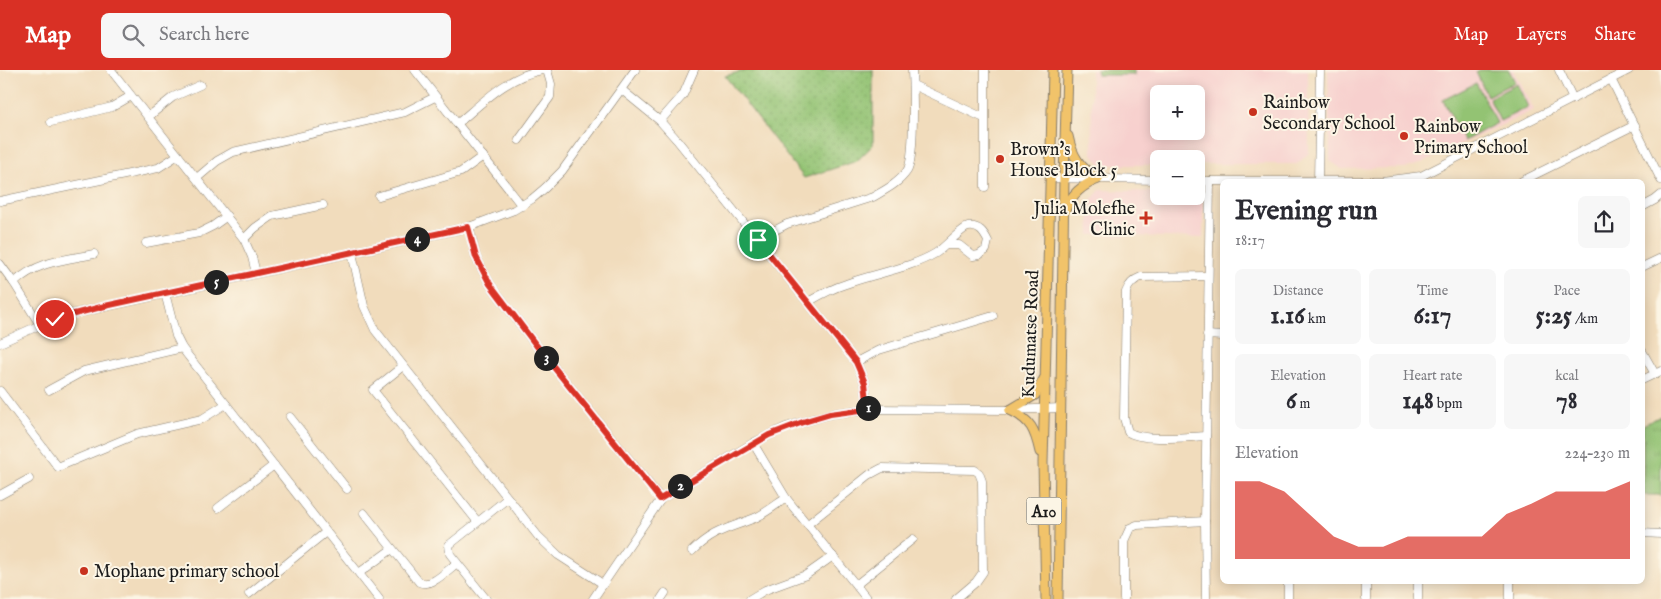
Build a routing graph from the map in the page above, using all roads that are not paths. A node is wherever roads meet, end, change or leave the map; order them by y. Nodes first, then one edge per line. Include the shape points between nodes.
1 (111, 70) edge
2 (415, 70) edge
3 (542, 70) edge
4 (547, 70) edge
5 (635, 70) edge
6 (694, 70) edge
7 (912, 70) edge
8 (985, 70) edge
9 (1053, 70) edge
10 (1067, 70) edge
11 (1320, 70) edge
12 (1559, 70) edge
13 (1629, 70) edge
14 (1611, 79) junction
15 (200, 85) dead end
16 (912, 85) junction
17 (622, 90) junction
18 (131, 96) junction
19 (435, 97) junction
20 (1573, 99) junction
21 (148, 117) junction
22 (984, 118) junction
23 (660, 121) junction
24 (51, 122) dead end
25 (1065, 123) junction
26 (457, 124) junction
27 (1634, 125) junction
28 (519, 140) dead end
29 (178, 155) junction
30 (483, 156) junction
31 (197, 178) junction
32 (1050, 178) junction
33 (1064, 178) junction
34 (1098, 179) junction
35 (1318, 179) edge
36 (1421, 179) edge
37 (1526, 179) edge
38 (1150, 180) edge
39 (1661, 180) edge
40 (1205, 181) edge
41 (1210, 181) junction
42 (1220, 181) edge
43 (985, 187) dead end
44 (1661, 195) edge
45 (379, 196) dead end
46 (0, 201) edge
47 (324, 205) dead end
48 (1645, 205) edge
49 (522, 206) junction
50 (1063, 213) junction
51 (227, 216) junction
52 (468, 227) junction
53 (244, 239) junction
54 (758, 240) junction
55 (146, 243) dead end
56 (947, 245) junction
57 (352, 253) junction
58 (94, 254) dead end
59 (1661, 258) edge
60 (0, 264) edge
61 (1645, 266) edge
62 (256, 273) junction
63 (1208, 276) junction
64 (14, 283) junction
65 (165, 293) junction
66 (808, 302) junction
67 (993, 316) dead end
68 (40, 325) junction
69 (1208, 335) junction
70 (1220, 336) edge
71 (0, 343) edge
72 (182, 348) junction
73 (1645, 355) edge
74 (856, 362) junction
75 (403, 366) junction
76 (1658, 373) edge
77 (1044, 377) junction
78 (1645, 379) edge
79 (49, 390) dead end
80 (0, 391) edge
81 (3, 402) edge
82 (226, 404) junction
83 (1044, 408) junction
84 (1061, 408) junction
85 (868, 409) junction
86 (1010, 410) junction
87 (290, 417) dead end
88 (1206, 436) junction
89 (754, 443) junction
90 (1043, 463) junction
91 (274, 465) junction
92 (29, 480) dead end
93 (347, 489) dead end
94 (0, 495) edge
95 (508, 498) junction
96 (786, 498) junction
97 (660, 499) junction
98 (218, 508) dead end
99 (364, 513) dead end
100 (477, 521) junction
101 (1206, 521) junction
102 (808, 524) junction
103 (326, 532) junction
104 (1645, 534) edge
105 (1661, 534) edge
106 (913, 539) dead end
107 (392, 549) junction
108 (692, 551) dead end
109 (833, 556) junction
110 (457, 564) junction
111 (359, 573) junction
112 (603, 584) junction
113 (1288, 584) edge
114 (1366, 584) edge
115 (1418, 584) edge
116 (1510, 584) edge
117 (856, 585) junction
118 (250, 594) dead end
119 (379, 599) edge
120 (486, 599) edge
121 (593, 599) edge
122 (750, 599) edge
123 (867, 599) edge
124 (956, 599) edge
125 (1046, 599) edge
126 (1058, 599) edge
127 (1124, 599) edge
128 (1206, 599) edge
129 (1288, 599) edge
130 (1366, 599) edge
131 (1418, 599) edge
132 (1510, 599) edge

1 - 18 street
2 - 19 street
3 - 26 street via 510,82
4 - 28 street via 550,97
5 - 17 street
6 - 23 street via 683,95
7 - 16 street
8 - 22 street
9 - 32 main road, Kudumatse Road / A10
10 - 25 main road, Kudumatse Road / A10
11 - 35 street
12 - 20 street
13 - 14 street
14 - 20 street
14 - 27 street
15 - 21 street via 174,97
16 - 22 street
16 - 54 street via 912,156 908,170 899,180 873,196 786,224
17 - 23 street
17 - 49 street via 562,170
18 - 21 street
18 - 24 street via 112,107
19 - 26 street
19 - 31 street via 405,112 233,152
20 - 36 street
21 - 29 street
22 - 43 street
23 - 54 street
25 - 33 main road, Kudumatse Road / A10
25 - 34 main road via 1076,161
26 - 30 street
27 - 37 street
27 - 39 street
29 - 31 street
29 - 46 street via 158,168
30 - 45 street via 461,172
30 - 49 street
31 - 51 street
32 - 33 street
32 - 77 main road, Kudumatse Road / A10
33 - 34 street
33 - 50 main road, Kudumatse Road / A10
34 - 38 street
34 - 50 main road via 1077,190
40 - 41 street
41 - 42 street
41 - 63 street
44 - 48 street
47 - 53 street via 272,216
49 - 52 street
50 - 84 main road, Kudumatse Road / A10
51 - 53 street
51 - 55 street via 199,233
52 - 57 street
52 - 97 street via 476,257 490,284
53 - 62 street
54 - 66 street
56 - 56 street via 968,227 976,227 988,241 986,250 973,256 959,245
56 - 66 street via 919,262 846,284
57 - 62 street
57 - 75 street via 369,318
58 - 64 street via 35,267
59 - 61 street
60 - 64 street
62 - 65 street
63 - 69 street
63 - 88 street via 1141,277 1128,286 1124,418 1128,432 1134,436
64 - 68 street
65 - 68 street via 72,314
65 - 72 street
66 - 74 street
67 - 74 street via 879,350
68 - 71 street
69 - 70 street
69 - 88 street
72 - 79 street via 84,371
72 - 82 street
73 - 76 street
74 - 85 street via 865,383
75 - 95 street
75 - 100 street via 373,390
76 - 78 street
77 - 83 main road, Kudumatse Road / A10
77 - 86 main road via 1035,395
80 - 81 street
81 - 82 street via 58,467 137,434 202,419
82 - 91 street
83 - 84 street
83 - 86 street
83 - 90 main road, Kudumatse Road / A10
84 - 126 main road, Kudumatse Road / A10
85 - 86 street
85 - 89 street via 830,414 803,422
86 - 90 main road via 1032,426
87 - 93 street
88 - 101 street
89 - 96 street
89 - 97 street
90 - 125 main road, Kudumatse Road / A10
91 - 98 street
91 - 103 street
92 - 94 street
95 - 100 street
95 - 112 street via 547,546
96 - 102 street
96 - 108 street via 762,514 714,533
97 - 112 street
99 - 107 street
100 - 110 street via 448,545
101 - 127 street via 1130,528 1124,541
101 - 128 street
102 - 109 street
102 - 124 street via 869,474 882,468 974,470 982,481 983,572
103 - 111 street
103 - 118 street
104 - 105 street
106 - 117 street
107 - 110 street via 424,585
107 - 111 street
109 - 117 street
109 - 122 street via 806,575
110 - 120 street
111 - 119 street
112 - 121 street
113 - 129 street
114 - 130 street
115 - 131 street
116 - 132 street
117 - 123 street

